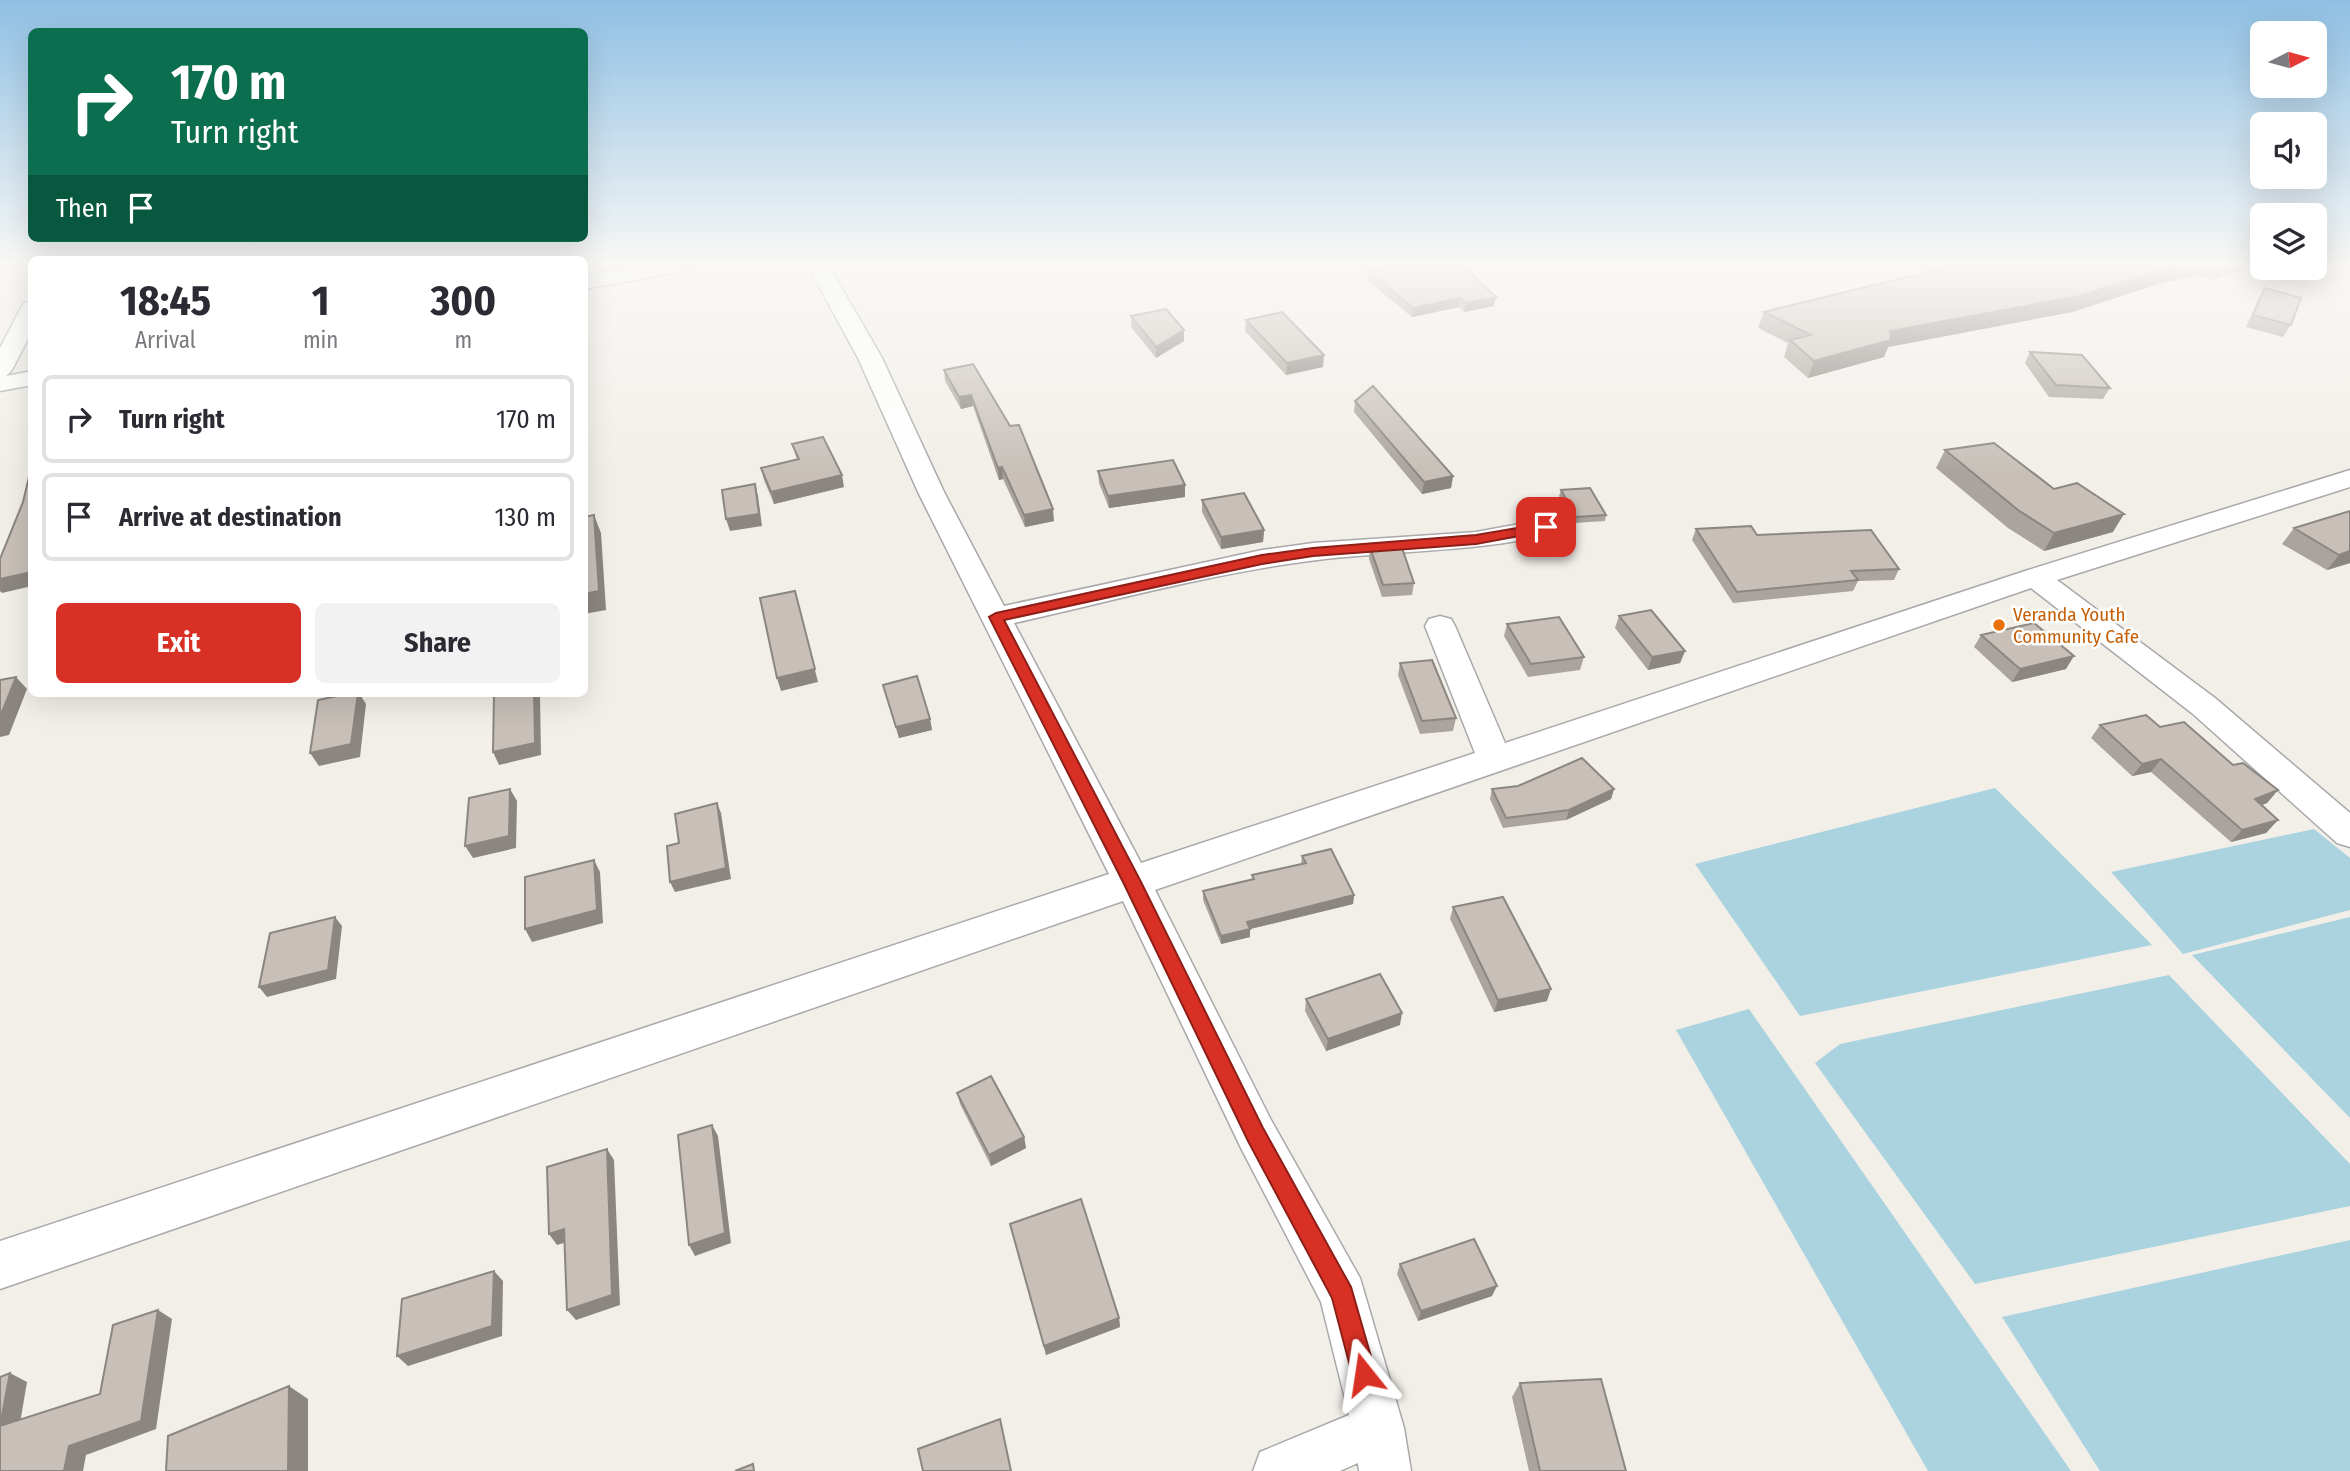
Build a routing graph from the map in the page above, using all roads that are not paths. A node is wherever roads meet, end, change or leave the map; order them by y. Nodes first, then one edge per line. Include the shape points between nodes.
1 (17, 335) edge
2 (857, 335) edge
3 (28, 354) edge
4 (2, 362) edge
5 (28, 379) edge
6 (0, 384) edge
7 (2350, 478) edge
8 (1546, 527) dead end
9 (2035, 578) junction
10 (996, 617) junction
11 (1440, 626) dead end
12 (1495, 760) junction
13 (2350, 833) edge
14 (1132, 882) junction
15 (0, 1265) edge
16 (1382, 1449) edge
17 (1279, 1471) edge

1 - 4 street
2 - 10 street
3 - 4 street
5 - 6 street
7 - 9 street
8 - 10 street via 1476,540 1262,559
9 - 12 street
9 - 13 street via 2204,706
10 - 14 street
11 - 12 street
12 - 14 street
14 - 15 street
14 - 16 street via 1256,1135 1343,1295
16 - 17 street

